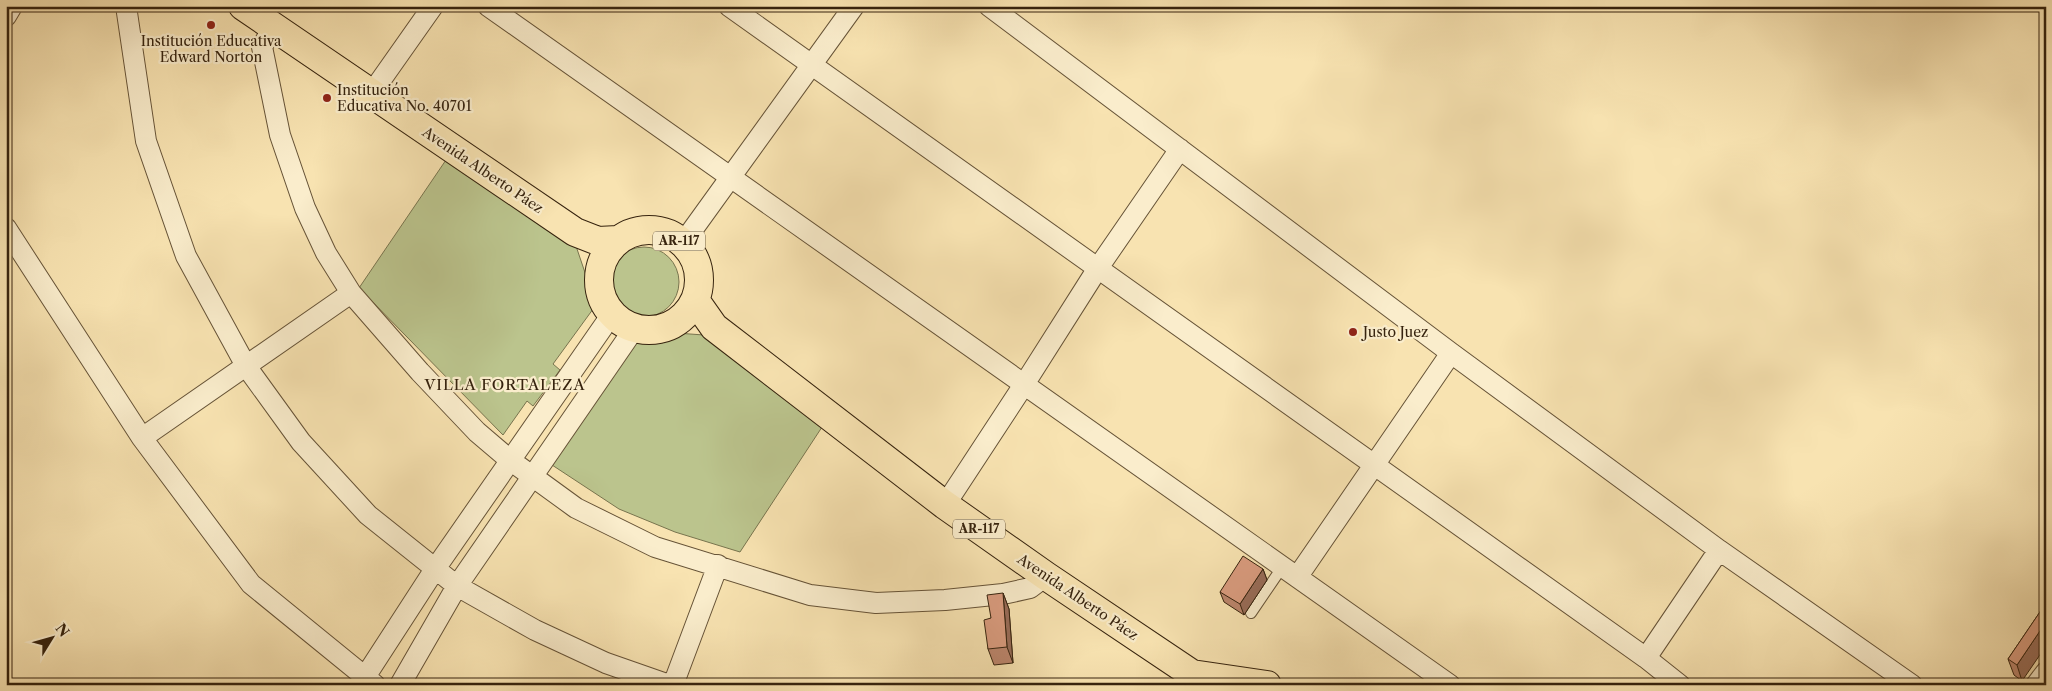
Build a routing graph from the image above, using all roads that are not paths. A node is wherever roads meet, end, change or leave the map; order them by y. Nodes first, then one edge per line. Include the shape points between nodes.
1 (12, 6) edge
2 (126, 6) edge
3 (243, 6) edge
4 (433, 6) edge
5 (488, 6) edge
6 (729, 6) edge
7 (854, 6) edge
8 (989, 6) edge
9 (6, 16) edge
10 (273, 27) junction
11 (812, 65) junction
12 (371, 94) junction
13 (1180, 150) junction
14 (731, 178) junction
15 (6, 228) edge
16 (575, 232) junction
17 (618, 240) junction
18 (682, 244) junction
19 (1098, 268) junction
20 (599, 271) junction
21 (351, 293) junction
22 (688, 310) junction
23 (623, 321) junction
24 (1451, 353) junction
25 (246, 366) junction
26 (1025, 383) junction
27 (142, 438) junction
28 (510, 460) junction
29 (1375, 465) junction
30 (532, 474) junction
31 (945, 505) junction
32 (1719, 550) junction
33 (718, 566) junction
34 (435, 569) junction
35 (1290, 571) junction
36 (1046, 576) junction
37 (457, 586) junction
38 (1251, 613) dead end
39 (1646, 658) junction
40 (2046, 672) edge
41 (1191, 680) edge
42 (370, 681) edge
43 (400, 685) edge
44 (671, 685) edge
45 (1267, 685) edge
46 (1450, 685) edge
47 (1680, 685) edge
48 (1912, 685) edge
49 (2036, 685) edge

1 - 9 street
2 - 25 street via 146,141 186,256
3 - 10 main road, Avenida Alberto Páez / AR-117
4 - 12 street
5 - 14 street
6 - 11 street
7 - 11 street
8 - 13 street
10 - 12 main road, Avenida Alberto Páez / AR-117
10 - 21 street via 262,47 280,135 305,208 326,253
11 - 14 street
11 - 19 street
12 - 16 main road, Avenida Alberto Páez / AR-117
13 - 19 street
13 - 24 street
14 - 18 street
14 - 26 street
15 - 27 street
16 - 17 main road, Avenida Alberto Páez / AR-117 via 598,241
16 - 20 main road, Avenida Alberto Páez / AR-117
17 - 18 main road, AR-117 via 633,232 651,230 668,234
17 - 20 main road via 606,254
18 - 22 main road, AR-117 via 698,270 699,285
19 - 26 street
19 - 29 street
20 - 23 main road, AR-117 via 598,286 603,301
21 - 25 street
21 - 28 street via 477,432
22 - 23 main road via 666,328 650,331
22 - 31 main road, Avenida Alberto Páez / AR-117 via 696,321 714,327
23 - 28 street
23 - 30 street
24 - 29 street
24 - 32 street
25 - 27 street
25 - 34 street via 301,442 368,515
26 - 31 street
26 - 35 street
27 - 42 street via 251,584
28 - 30 street
28 - 34 street
29 - 35 street
29 - 39 street
30 - 33 street via 576,508 655,548
30 - 37 street
31 - 36 main road, Avenida Alberto Páez / AR-117
32 - 39 street
32 - 48 street
33 - 36 street via 810,595 876,602 1004,594 1030,588
33 - 44 street
34 - 37 street
34 - 42 street
35 - 38 lane
35 - 46 street
36 - 41 main road, Avenida Alberto Páez / AR-117
37 - 43 street
37 - 44 street via 535,630 606,663
39 - 47 street
40 - 49 street
41 - 45 main road, Avenida Alberto Páez / AR-117

